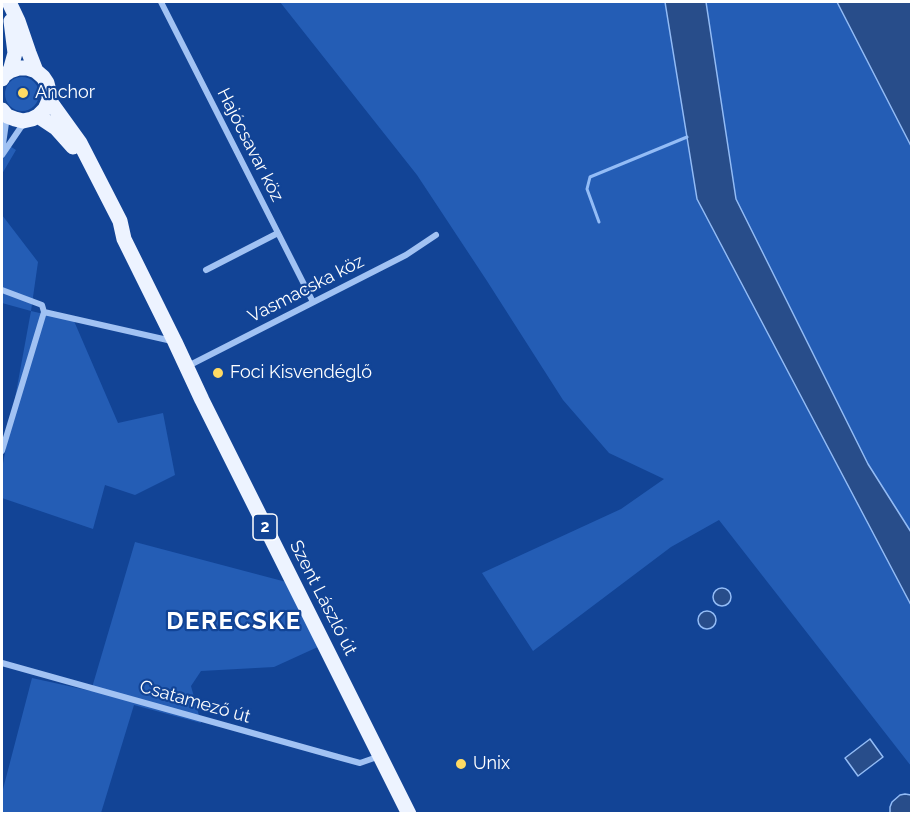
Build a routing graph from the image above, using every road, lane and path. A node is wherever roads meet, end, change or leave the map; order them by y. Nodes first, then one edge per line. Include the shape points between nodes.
1 (8, 2) edge
2 (161, 2) edge
3 (36, 71) junction
4 (4, 75) edge
5 (49, 100) junction
6 (4, 113) edge
7 (35, 117) junction
8 (2, 154) edge
9 (278, 233) junction
10 (436, 235) dead end
11 (124, 238) junction
12 (206, 270) dead end
13 (2, 290) edge
14 (313, 302) junction
15 (44, 312) junction
16 (175, 342) junction
17 (187, 366) junction
18 (2, 451) edge
19 (2, 663) edge
20 (381, 756) junction
21 (409, 813) edge

1 - 3 main road, 2
1 - 4 main road, 2 via 15,53
2 - 9 street, Hajócsavar köz
3 - 4 main road, 2 via 19,68
3 - 5 main road, 2 via 47,83
5 - 7 main road
5 - 11 main road, 2 via 80,143 120,221
6 - 7 main road via 23,121
6 - 8 street
7 - 8 street via 21,127
7 - 11 main road, 2 via 56,128 71,144
9 - 12 street
9 - 14 street, Hajócsavar köz
10 - 14 street, Vasmacska köz via 406,255
11 - 16 main road, Szent László út / 2
13 - 15 street via 42,305
14 - 17 street, Vasmacska köz
15 - 16 street
15 - 18 street
16 - 17 main road, Szent László út / 2
17 - 20 main road, Szent László út / 2
19 - 20 street, Csatamező út via 360,763
20 - 21 main road, Szent László út / 2

